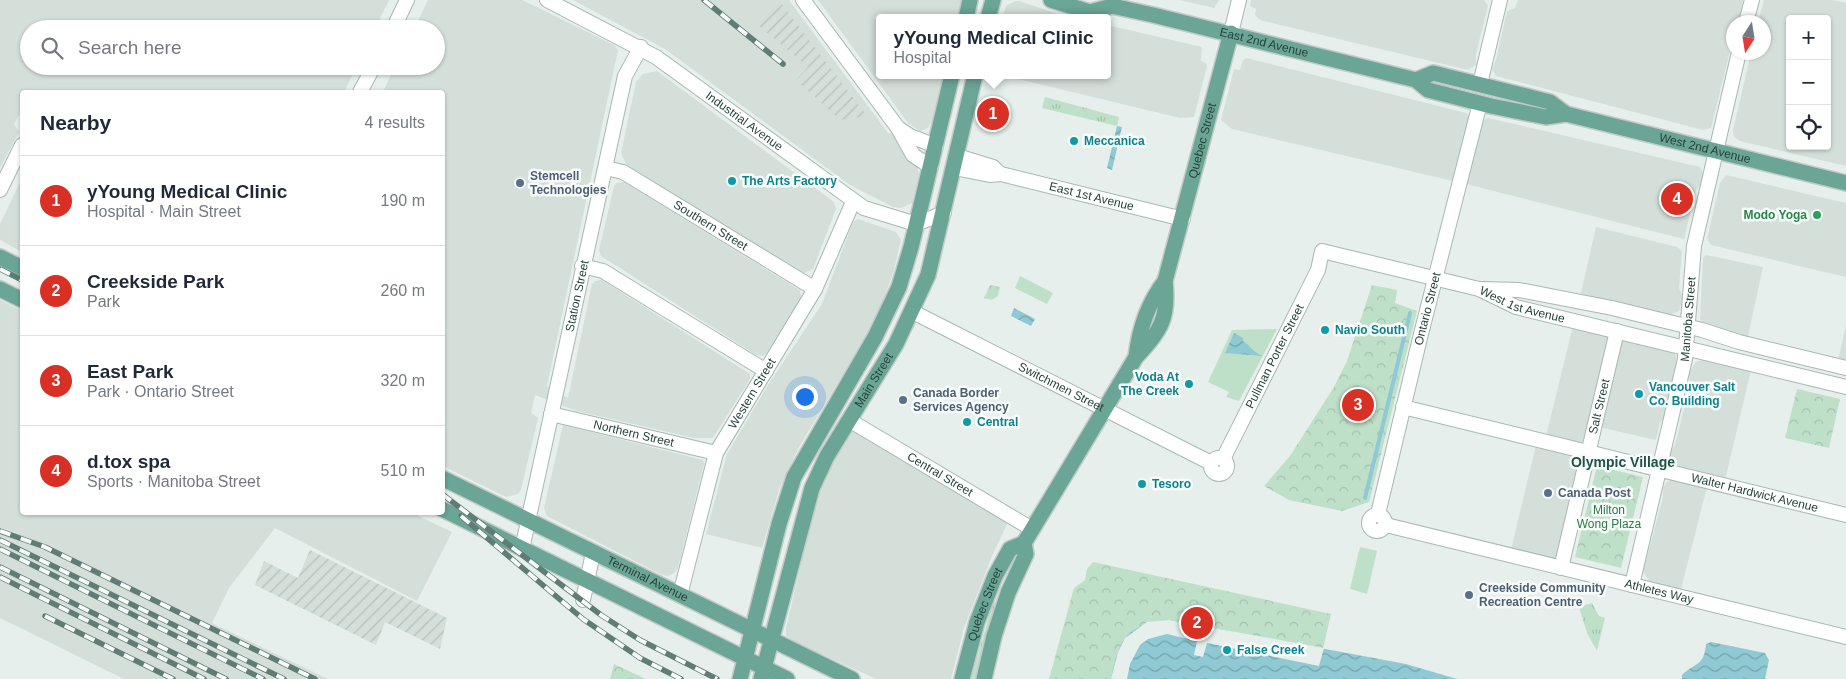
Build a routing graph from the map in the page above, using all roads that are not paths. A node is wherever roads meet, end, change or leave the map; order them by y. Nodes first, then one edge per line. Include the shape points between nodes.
1 (407, 0) edge
2 (547, 0) edge
3 (803, 0) edge
4 (970, 0) edge
5 (993, 0) edge
6 (1052, 0) edge
7 (1239, 0) edge
8 (1500, 0) edge
9 (1752, 0) edge
10 (1109, 3) edge
11 (967, 14) edge
12 (989, 14) edge
13 (1748, 15) edge
14 (397, 20) edge
15 (1231, 33) junction
16 (641, 47) junction
17 (1737, 60) edge
18 (369, 75) edge
19 (951, 79) edge
20 (974, 79) edge
21 (1416, 80) junction
22 (1480, 84) junction
23 (361, 90) edge
24 (1480, 103) junction
25 (1566, 114) junction
26 (898, 128) junction
27 (936, 146) junction
28 (20, 148) edge
29 (1715, 152) junction
30 (956, 162) junction
31 (931, 167) junction
32 (606, 168) junction
33 (1846, 183) edge
34 (0, 190) edge
35 (853, 202) junction
36 (944, 213) junction
37 (1183, 219) junction
38 (916, 224) junction
39 (0, 257) edge
40 (582, 266) junction
41 (20, 267) edge
42 (1437, 278) junction
43 (0, 289) edge
44 (815, 289) junction
45 (1479, 289) junction
46 (20, 299) edge
47 (913, 312) junction
48 (1687, 326) junction
49 (1617, 331) junction
50 (1686, 348) junction
51 (1846, 368) edge
52 (766, 371) junction
53 (1846, 387) edge
54 (1403, 407) junction
55 (1104, 410) junction
56 (551, 414) junction
57 (848, 420) junction
58 (1589, 452) junction
59 (716, 453) junction
60 (1217, 461) joint
61 (1660, 470) junction
62 (445, 479) edge
63 (445, 510) edge
64 (1846, 515) edge
65 (528, 520) junction
66 (1382, 520) joint
67 (1028, 536) junction
68 (522, 549) junction
69 (594, 553) junction
70 (1561, 568) junction
71 (588, 581) junction
72 (1632, 585) junction
73 (680, 596) junction
74 (583, 600) dead end
75 (753, 630) junction
76 (1846, 637) edge
77 (772, 640) junction
78 (745, 659) junction
79 (763, 674) edge
80 (740, 679) edge
81 (787, 679) edge
82 (852, 679) edge
83 (962, 679) edge
84 (984, 679) edge

1 - 14 street
2 - 16 street, Industrial Avenue
3 - 26 street
4 - 11 main road
5 - 12 main road
6 - 10 main road, East 2nd Avenue via 1090,12
7 - 15 street, Quebec Street
8 - 22 street
9 - 13 street
10 - 15 main road, East 2nd Avenue
15 - 21 main road, East 2nd Avenue
15 - 37 main road, Quebec Street
16 - 32 street, Station Street via 626,76
16 - 35 street, Industrial Avenue
17 - 29 street, Manitoba Street
18 - 23 street
19 - 27 main road, Main Street
20 - 30 main road, Main Street
21 - 22 main road, East 2nd Avenue via 1432,73
21 - 24 main road, East 2nd Avenue via 1428,90
22 - 25 main road, West 2nd Avenue via 1550,102
24 - 25 main road, West 2nd Avenue via 1546,117
24 - 42 street, Ontario Street
25 - 29 main road, West 2nd Avenue
26 - 27 street
26 - 31 street via 913,155
27 - 31 main road, Main Street
28 - 34 street
29 - 33 main road, West 2nd Avenue
29 - 48 street, Manitoba Street via 1694,246
30 - 36 main road, Main Street
30 - 37 street, East 1st Avenue via 990,175 1000,174
31 - 38 main road, Main Street
32 - 40 street, Station Street
32 - 44 street, Southern Street via 623,172
35 - 38 street, Industrial Avenue via 875,213
35 - 44 street, Western Street
36 - 38 street
36 - 47 main road, Main Street via 928,275
37 - 55 main road, Quebec Street via 1166,281 1154,294 1138,336 1136,357
38 - 75 main road, Main Street via 892,305 794,477 781,515
39 - 41 main road
40 - 52 street via 603,271
40 - 56 street, Station Street
42 - 45 street
42 - 54 street, Ontario Street
42 - 60 street, Pullman Porter Street via 1322,251 1318,270
43 - 46 main road
44 - 52 street, Western Street
45 - 48 street, West 1st Avenue via 1519,290
45 - 49 street, West 1st Avenue via 1516,307
47 - 55 street, Switchmen Street
47 - 57 main road, Main Street
48 - 50 street, Manitoba Street
48 - 51 street, West 1st Avenue
49 - 50 street, West 1st Avenue
49 - 58 street, Salt Street
50 - 53 street, West 1st Avenue
50 - 61 street, Manitoba Street
52 - 59 street, Western Street
54 - 58 street, Walter Hardwick Avenue
54 - 66 street, Ontario Street
55 - 60 street, Switchmen Street
55 - 67 main road, Quebec Street
56 - 59 street, Northern Street
56 - 65 street, Station Street
57 - 67 street, Central Street
57 - 77 main road, Main Street via 812,488
58 - 61 street, Walter Hardwick Avenue
58 - 70 street, Salt Street
59 - 73 street, Western Street
61 - 64 street, Walter Hardwick Avenue
61 - 72 street, Manitoba Street
62 - 65 main road, Terminal Avenue
63 - 68 main road
65 - 68 street, Station Street
65 - 69 main road, Terminal Avenue
66 - 70 street, Athletes Way
67 - 83 main road, Quebec Street via 1010,549 995,576 977,622
67 - 84 main road, Quebec Street via 1026,554 1008,592
68 - 71 main road
69 - 71 street
69 - 73 main road, Terminal Avenue
70 - 72 street, Athletes Way
71 - 74 street
71 - 78 main road
72 - 76 street, Athletes Way
73 - 75 main road, Terminal Avenue
75 - 77 main road, Terminal Avenue
75 - 78 main road, Main Street
77 - 79 main road, Main Street
77 - 82 main road, Terminal Avenue
78 - 79 main road
78 - 80 main road, Main Street
79 - 81 main road

